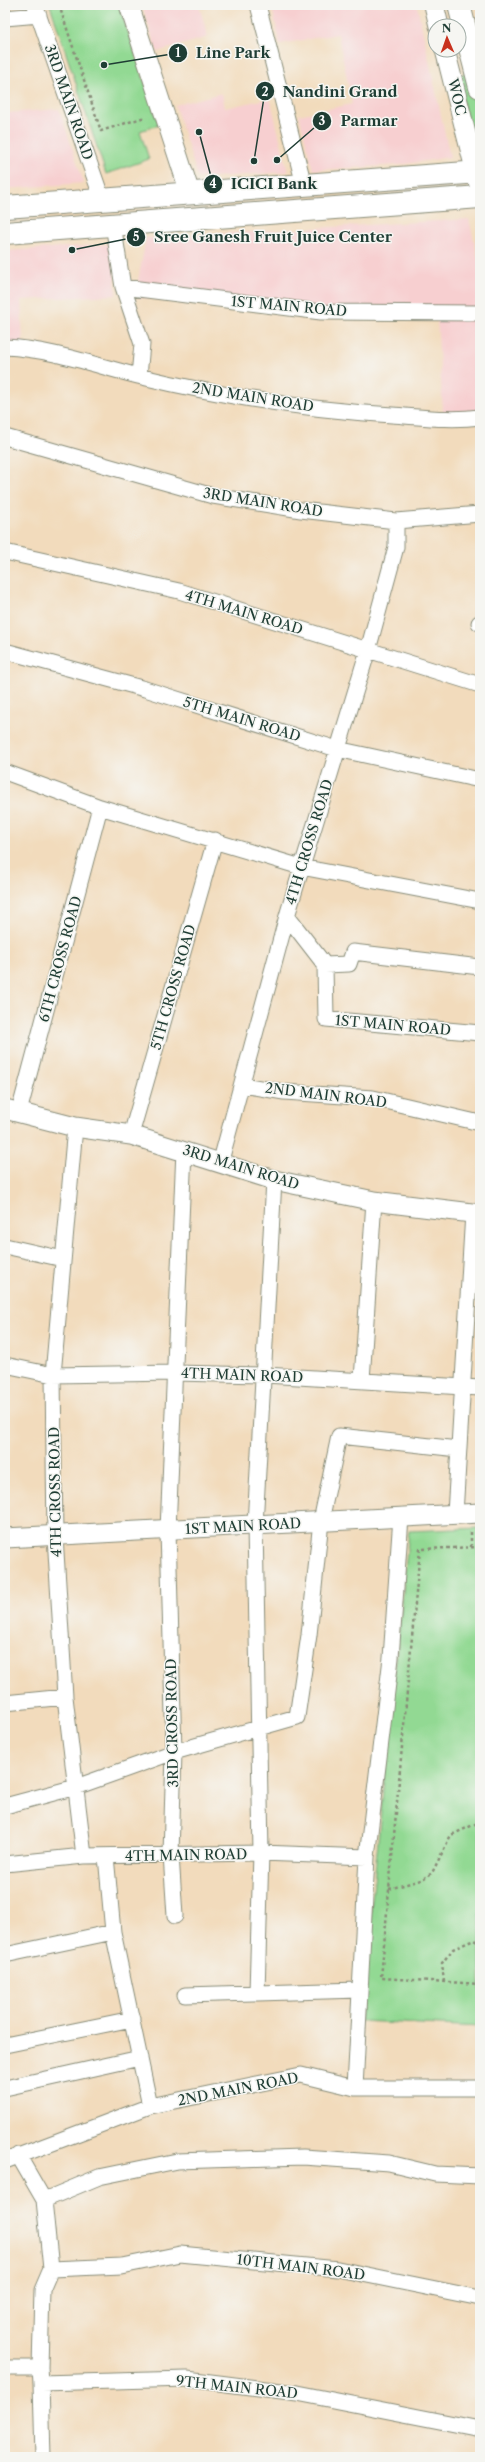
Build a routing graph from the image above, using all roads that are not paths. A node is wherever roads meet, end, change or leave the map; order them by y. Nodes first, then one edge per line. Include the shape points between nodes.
1 (129, 5) edge
2 (258, 5) edge
3 (434, 5) edge
4 (459, 5) edge
5 (37, 10) edge
6 (5, 18) edge
7 (437, 18) edge
8 (447, 58) edge
9 (480, 87) edge
10 (478, 178) edge
11 (304, 185) junction
12 (190, 192) junction
13 (480, 197) edge
14 (102, 199) junction
15 (5, 207) edge
16 (113, 224) junction
17 (5, 233) edge
18 (122, 287) junction
19 (480, 313) edge
20 (5, 347) edge
21 (139, 376) junction
22 (480, 418) edge
23 (5, 436) edge
24 (480, 514) edge
25 (396, 521) junction
26 (5, 552) edge
27 (368, 650) junction
28 (5, 651) edge
29 (480, 685) edge
30 (337, 749) junction
31 (5, 772) edge
32 (480, 780) edge
33 (100, 807) junction
34 (215, 840) junction
35 (301, 867) junction
36 (480, 901) edge
37 (287, 916) junction
38 (325, 965) junction
39 (480, 967) edge
40 (480, 1033) edge
41 (242, 1085) junction
42 (12, 1110) edge
43 (480, 1123) edge
44 (76, 1127) junction
45 (131, 1135) junction
46 (184, 1150) junction
47 (220, 1164) junction
48 (274, 1180) junction
49 (374, 1201) junction
50 (476, 1213) edge
51 (476, 1242) edge
52 (5, 1246) edge
53 (63, 1259) junction
54 (5, 1365) edge
55 (175, 1373) junction
56 (53, 1375) junction
57 (265, 1375) junction
58 (362, 1380) junction
59 (461, 1387) junction
60 (480, 1388) edge
61 (458, 1449) junction
62 (480, 1513) edge
63 (455, 1514) junction
64 (401, 1517) junction
65 (321, 1521) junction
66 (255, 1525) junction
67 (168, 1530) junction
68 (55, 1536) junction
69 (5, 1538) edge
70 (65, 1697) junction
71 (5, 1703) edge
72 (258, 1729) junction
73 (174, 1752) junction
74 (76, 1787) junction
75 (5, 1806) edge
76 (261, 1853) junction
77 (171, 1855) junction
78 (84, 1856) junction
79 (106, 1856) junction
80 (367, 1857) junction
81 (5, 1864) edge
82 (175, 1916) dead end
83 (113, 1932) junction
84 (5, 1955) edge
85 (360, 1990) junction
86 (257, 1992) junction
87 (185, 1996) dead end
88 (132, 2019) junction
89 (5, 2045) edge
90 (140, 2058) junction
91 (5, 2088) edge
92 (355, 2088) junction
93 (480, 2088) edge
94 (150, 2106) junction
95 (11, 2158) edge
96 (480, 2176) edge
97 (44, 2200) junction
98 (51, 2269) junction
99 (480, 2298) edge
100 (5, 2368) edge
101 (40, 2368) junction
102 (41, 2383) junction
103 (480, 2429) edge
104 (43, 2457) edge

1 - 12 street
2 - 11 street
3 - 7 street
4 - 9 main road
5 - 6 street
5 - 14 street, 3RD MAIN ROAD
8 - 10 street, WOC
10 - 11 main road
11 - 12 main road
12 - 14 main road
13 - 16 main road
14 - 15 main road
16 - 17 main road
16 - 18 street
18 - 19 street, 1ST MAIN ROAD via 321,312
18 - 21 street via 142,344
20 - 21 street, 2ND MAIN ROAD via 32,348
21 - 22 street, 2ND MAIN ROAD via 235,397 292,405 374,414 461,420
23 - 25 street, 3RD MAIN ROAD via 213,496
24 - 25 street, 3RD MAIN ROAD
25 - 27 street, 4TH CROSS ROAD via 396,547
26 - 27 street, 4TH MAIN ROAD via 179,591
27 - 29 street, 4TH MAIN ROAD
27 - 30 street, 4TH CROSS ROAD
28 - 30 street, 5TH MAIN ROAD via 145,689
30 - 32 street, 5TH MAIN ROAD
30 - 35 street, 4TH CROSS ROAD
31 - 33 street
33 - 34 street
33 - 42 street, 6TH CROSS ROAD
34 - 35 street
34 - 45 street, 5TH CROSS ROAD
35 - 36 street
35 - 37 street, 4TH CROSS ROAD
37 - 38 street
37 - 41 street, 4TH CROSS ROAD
38 - 39 street via 349,964 353,952
38 - 40 street, 1ST MAIN ROAD via 326,1019
41 - 43 street, 2ND MAIN ROAD via 284,1092 373,1098
41 - 47 street, 4TH CROSS ROAD
42 - 44 street, 3RD MAIN ROAD
44 - 45 street, 3RD MAIN ROAD
44 - 53 street, 4TH CROSS ROAD
45 - 46 street, 3RD MAIN ROAD
46 - 47 street, 3RD MAIN ROAD
46 - 55 street, 3RD CROSS ROAD
47 - 48 street, 3RD MAIN ROAD
48 - 49 street, 3RD MAIN ROAD
48 - 57 street
49 - 50 street, 3RD MAIN ROAD
49 - 58 street
50 - 51 street
51 - 59 street
52 - 53 street
53 - 56 street, 4TH CROSS ROAD
54 - 56 street, 4TH MAIN ROAD
55 - 56 street, 4TH MAIN ROAD
55 - 57 street, 4TH MAIN ROAD
55 - 67 street, 3RD CROSS ROAD
56 - 68 street, 4TH CROSS ROAD
57 - 58 street, 4TH MAIN ROAD
57 - 66 street
58 - 59 street, 4TH MAIN ROAD
59 - 60 street, 4TH MAIN ROAD
59 - 61 street
61 - 63 street
61 - 65 street via 338,1436
62 - 63 street, 1ST MAIN ROAD
63 - 64 street, 1ST MAIN ROAD
64 - 65 street, 1ST MAIN ROAD
64 - 80 street via 390,1658
65 - 66 street, 1ST MAIN ROAD
65 - 72 street via 297,1717
66 - 67 street, 1ST MAIN ROAD
66 - 72 street
67 - 68 street, 1ST MAIN ROAD
67 - 73 street, 3RD CROSS ROAD
68 - 69 street, 1ST MAIN ROAD
68 - 70 street, 4TH CROSS ROAD
70 - 71 street
70 - 74 street, 4TH CROSS ROAD
72 - 73 street
72 - 76 street
73 - 74 street
73 - 77 street, 3RD CROSS ROAD
74 - 75 street
74 - 78 street, 4TH CROSS ROAD
76 - 77 street, 4TH MAIN ROAD
76 - 80 street, 4TH MAIN ROAD
76 - 86 street
77 - 79 street, 4TH MAIN ROAD
77 - 82 street, 3RD CROSS ROAD
78 - 79 street, 4TH MAIN ROAD
78 - 81 street, 4TH MAIN ROAD
79 - 83 street
80 - 85 street
83 - 84 street
83 - 88 street
85 - 86 street
85 - 92 street
86 - 87 street
88 - 89 street
88 - 90 street
90 - 91 street
90 - 94 street
92 - 93 street, 2ND MAIN ROAD
92 - 94 street, 2ND MAIN ROAD via 301,2076
94 - 95 street, 2ND MAIN ROAD
95 - 97 street
96 - 97 street via 435,2174 389,2163 303,2157 177,2161 99,2177
97 - 98 street
98 - 99 street, 10TH MAIN ROAD via 122,2266 180,2254 338,2269
98 - 101 street via 42,2290
100 - 101 street
101 - 102 street
102 - 103 street, 9TH MAIN ROAD via 187,2379 297,2393
102 - 104 street

